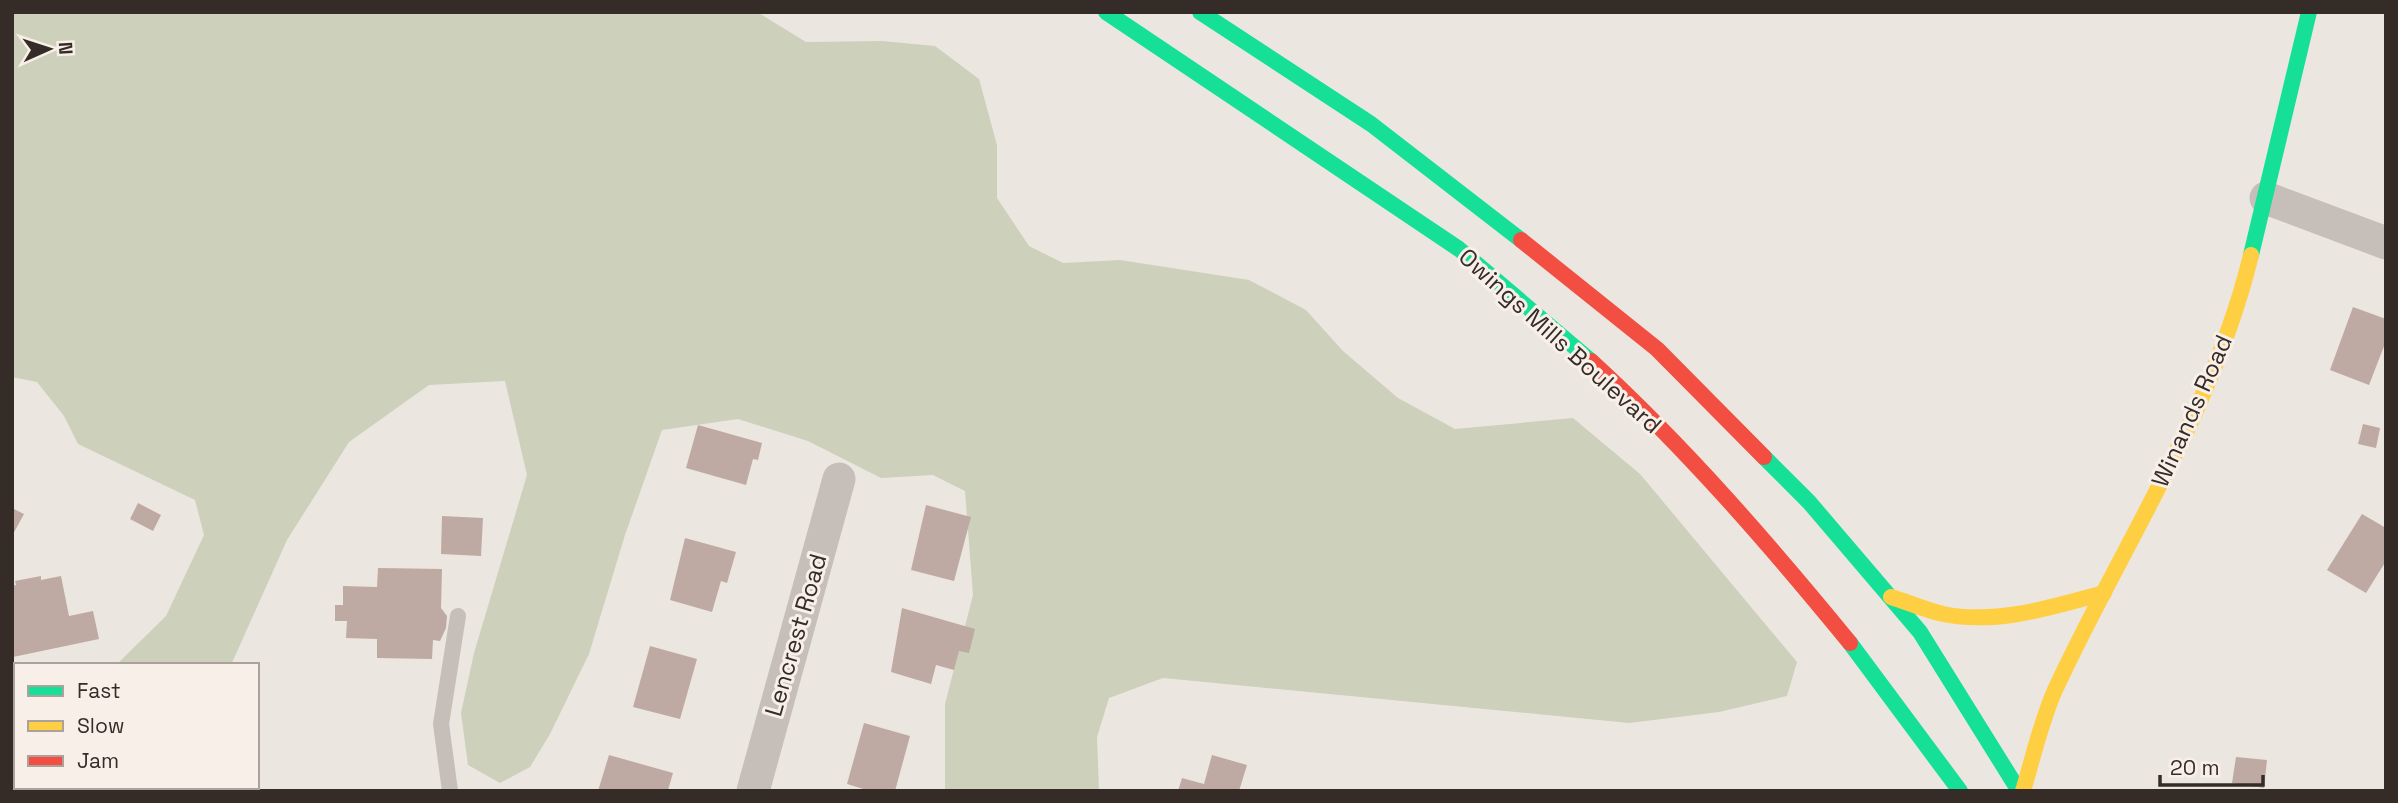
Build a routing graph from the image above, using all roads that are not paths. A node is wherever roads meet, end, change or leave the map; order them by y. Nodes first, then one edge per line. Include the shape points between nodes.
1 (1106, 12) edge
2 (1200, 12) edge
3 (2309, 12) edge
4 (2266, 198) junction
5 (2386, 243) edge
6 (839, 479) dead end
7 (2104, 593) junction
8 (1889, 596) junction
9 (458, 616) dead end
10 (450, 791) edge
11 (753, 791) edge
12 (1959, 791) edge
13 (2021, 791) edge

1 - 12 main road, Owings Mills Boulevard via 1311,145 1479,265 1617,386 1755,528 1841,629
2 - 8 main road, Owings Mills Boulevard via 1371,124 1657,349 1809,502
3 - 4 main road, Winands Road
4 - 5 street
4 - 7 main road, Winands Road via 2244,283 2212,375 2183,442
6 - 11 street, Lencrest Road
7 - 8 main road via 1997,617 1944,614
7 - 13 main road, Winands Road via 2054,692
8 - 13 main road, Owings Mills Boulevard via 1920,632
9 - 10 lane via 441,724

